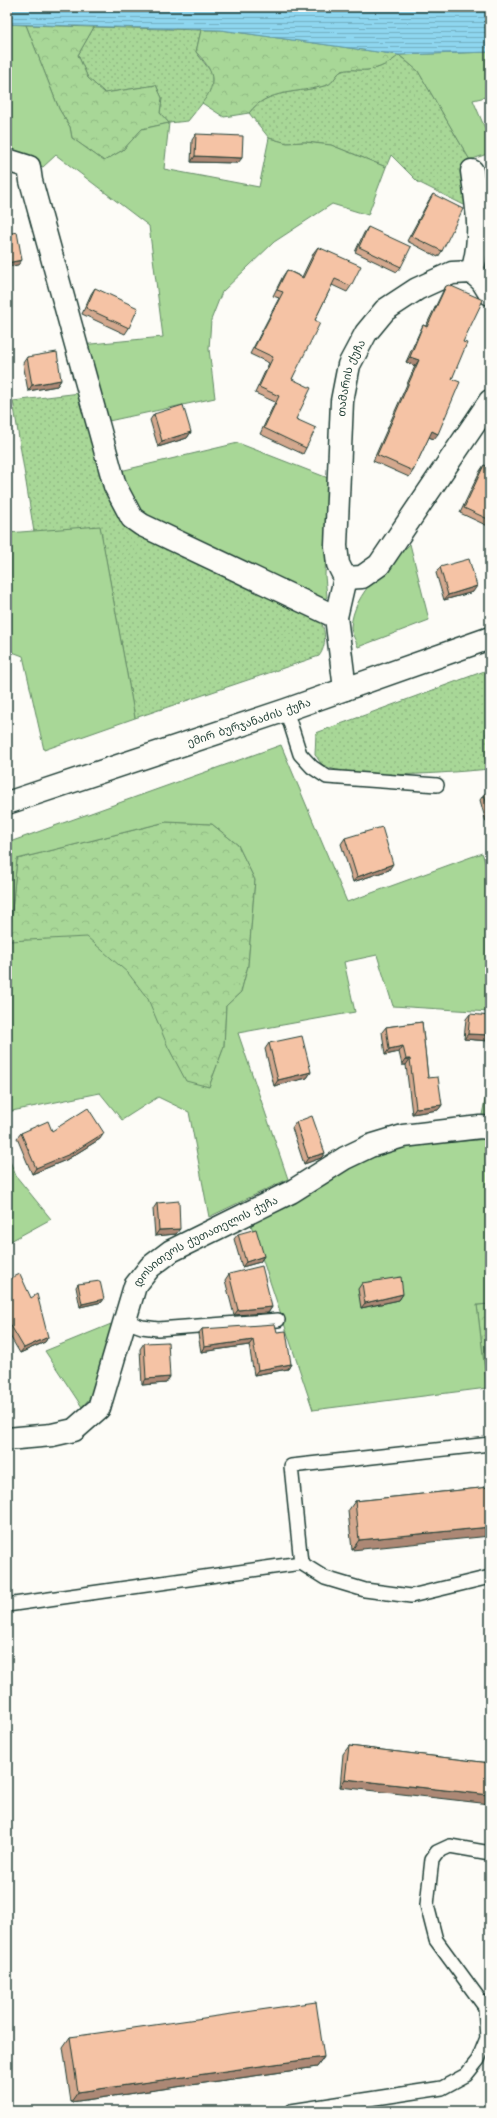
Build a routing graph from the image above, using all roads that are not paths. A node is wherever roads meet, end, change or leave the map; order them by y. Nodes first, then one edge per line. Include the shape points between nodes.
1 (7, 160) edge
2 (472, 171) dead end
3 (472, 272) junction
4 (490, 294) edge
5 (490, 401) edge
6 (345, 578) junction
7 (336, 617) junction
8 (490, 638) edge
9 (345, 689) junction
10 (286, 710) junction
11 (437, 785) dead end
12 (7, 803) edge
13 (490, 1128) edge
14 (278, 1320) dead end
15 (125, 1321) junction
16 (7, 1439) edge
17 (490, 1444) edge
18 (301, 1563) junction
19 (490, 1577) edge
20 (7, 1606) edge
21 (490, 1854) edge
22 (291, 2111) edge

1 - 7 street via 29,167 115,486 132,518
2 - 3 street via 479,223 478,252
3 - 4 street via 482,281
3 - 6 street, თამარის ქუჩა via 452,273 416,290 386,310 366,333 349,365 342,401 336,546 338,564
5 - 6 street via 379,566 362,578
6 - 7 street
7 - 9 street
8 - 9 street, ემირ ბურჯანაძის ქუჩა
9 - 10 street, ემირ ბურჯანაძის ქუჩა
10 - 11 lane via 300,754 326,777
10 - 12 street, ემირ ბურჯანაძის ქუჩა
13 - 15 street, დოსითეოს ქუთათელის ქუჩა via 403,1136 370,1146 345,1158 291,1192 171,1250 150,1267 135,1286
14 - 15 lane via 158,1329
15 - 16 street, დოსითეოს ქუთათელის ქუჩა via 99,1408 74,1430 52,1435
17 - 18 lane via 291,1466
18 - 19 lane via 325,1578 365,1590 411,1596
18 - 20 lane
21 - 22 lane via 450,1846 437,1852 432,1859 427,1905 436,1940 485,2007 487,2038 478,2060 466,2075 442,2088

